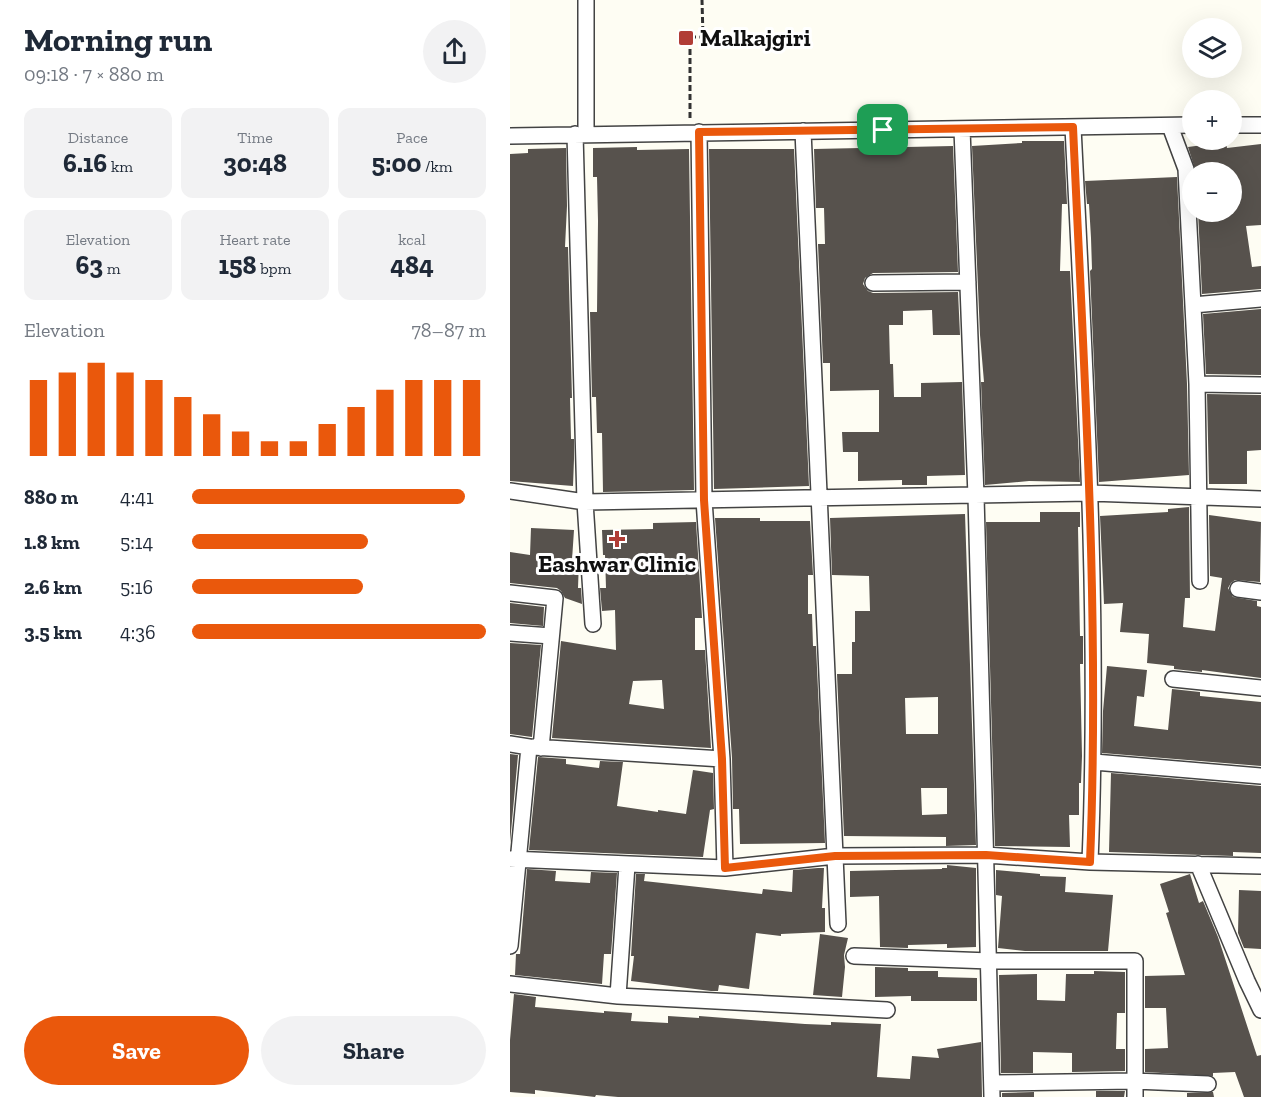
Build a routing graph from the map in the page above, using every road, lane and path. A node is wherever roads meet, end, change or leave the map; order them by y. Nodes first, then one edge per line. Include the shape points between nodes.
1 (586, 0) edge
2 (702, 0) edge
3 (1182, 125) edge
4 (1242, 125) edge
5 (1261, 125) edge
6 (1170, 126) junction
7 (1073, 127) junction
8 (962, 129) junction
9 (803, 131) junction
10 (695, 132) junction
11 (580, 134) junction
12 (510, 136) edge
13 (968, 282) junction
14 (873, 283) dead end
15 (1261, 299) edge
16 (1193, 305) junction
17 (1197, 384) junction
18 (1261, 385) edge
19 (510, 491) edge
20 (1090, 493) junction
21 (1200, 495) junction
22 (976, 496) junction
23 (819, 498) junction
24 (1261, 499) edge
25 (704, 500) junction
26 (585, 502) junction
27 (1200, 581) dead end
28 (1238, 589) dead end
29 (1261, 591) edge
30 (510, 593) edge
31 (593, 624) dead end
32 (510, 633) edge
33 (551, 636) junction
34 (1173, 678) dead end
35 (1261, 688) edge
36 (510, 744) edge
37 (535, 747) junction
38 (722, 759) junction
39 (1094, 762) junction
40 (1261, 776) edge
41 (986, 855) junction
42 (835, 856) junction
43 (515, 859) edge
44 (1090, 862) junction
45 (1198, 864) junction
46 (627, 865) junction
47 (1261, 866) edge
48 (725, 868) junction
49 (838, 924) dead end
50 (510, 946) edge
51 (854, 956) dead end
52 (990, 961) junction
53 (1254, 981) edge
54 (510, 984) edge
55 (618, 996) junction
56 (887, 1010) dead end
57 (1261, 1010) edge
58 (1134, 1081) junction
59 (1208, 1084) dead end
60 (992, 1090) edge
61 (1134, 1097) edge

1 - 11 street
2 - 10 path via 703,37 690,38
3 - 6 street
4 - 5 street
6 - 7 street
6 - 16 street via 1186,169
7 - 8 street
7 - 20 street
8 - 9 street
8 - 13 street
9 - 10 street
9 - 23 street
10 - 11 street
10 - 25 street
11 - 12 street
11 - 26 street
13 - 14 street
13 - 22 street
15 - 16 street
16 - 17 street
17 - 18 street
17 - 21 street
19 - 26 street
20 - 21 street
20 - 22 street
20 - 39 street
21 - 24 street
21 - 27 street
22 - 23 street
22 - 41 street
23 - 25 street
23 - 42 street
25 - 26 street
25 - 38 street
26 - 31 street
28 - 29 street
30 - 33 street via 555,598
32 - 33 street
33 - 37 street
34 - 35 street
36 - 37 street
37 - 38 street
37 - 43 street
38 - 48 street
39 - 40 street
39 - 44 street
41 - 42 street
41 - 44 street
41 - 52 street
42 - 48 street
42 - 49 street
43 - 46 street
43 - 50 street
44 - 45 street
45 - 47 street
45 - 53 street
46 - 48 street
46 - 55 street
51 - 52 street
52 - 58 street via 1135,961
52 - 60 street
53 - 57 street
54 - 55 street
55 - 56 street
58 - 59 street
58 - 60 street
58 - 61 street

